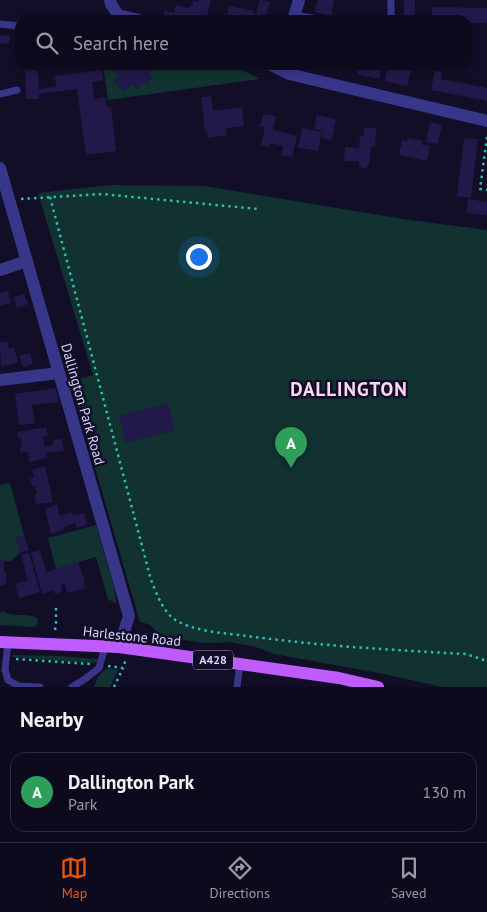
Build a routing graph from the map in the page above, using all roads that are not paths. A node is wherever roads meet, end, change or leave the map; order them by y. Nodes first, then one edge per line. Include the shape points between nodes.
1 (110, 0) edge
2 (299, 0) edge
3 (391, 0) edge
4 (122, 15) edge
5 (295, 15) edge
6 (391, 15) edge
7 (0, 24) edge
8 (15, 26) edge
9 (292, 70) edge
10 (17, 90) dead end
11 (0, 94) edge
12 (487, 122) edge
13 (0, 168) edge
14 (27, 261) junction
15 (0, 270) edge
16 (59, 373) junction
17 (0, 380) edge
18 (4, 642) edge
19 (105, 647) junction
20 (125, 648) junction
21 (240, 664) junction
22 (338, 683) edge
23 (40, 687) edge
24 (72, 687) edge
25 (237, 687) edge
26 (378, 687) edge

1 - 4 street
2 - 5 street
3 - 6 lane
7 - 8 lane
9 - 12 street
10 - 11 lane
13 - 14 street, Dallington Park Road
14 - 15 street
14 - 16 street, Dallington Park Road
16 - 17 street
16 - 20 street, Dallington Park Road via 129,616
18 - 19 main road, Harlestone Road / A428
18 - 23 lane via 8,680 18,686
19 - 20 main road, Harlestone Road / A428
19 - 24 lane via 101,665 92,675
20 - 21 main road, Harlestone Road / A428
21 - 22 main road, Harlestone Road / A428
21 - 25 lane
22 - 26 main road, Harlestone Road / A428

